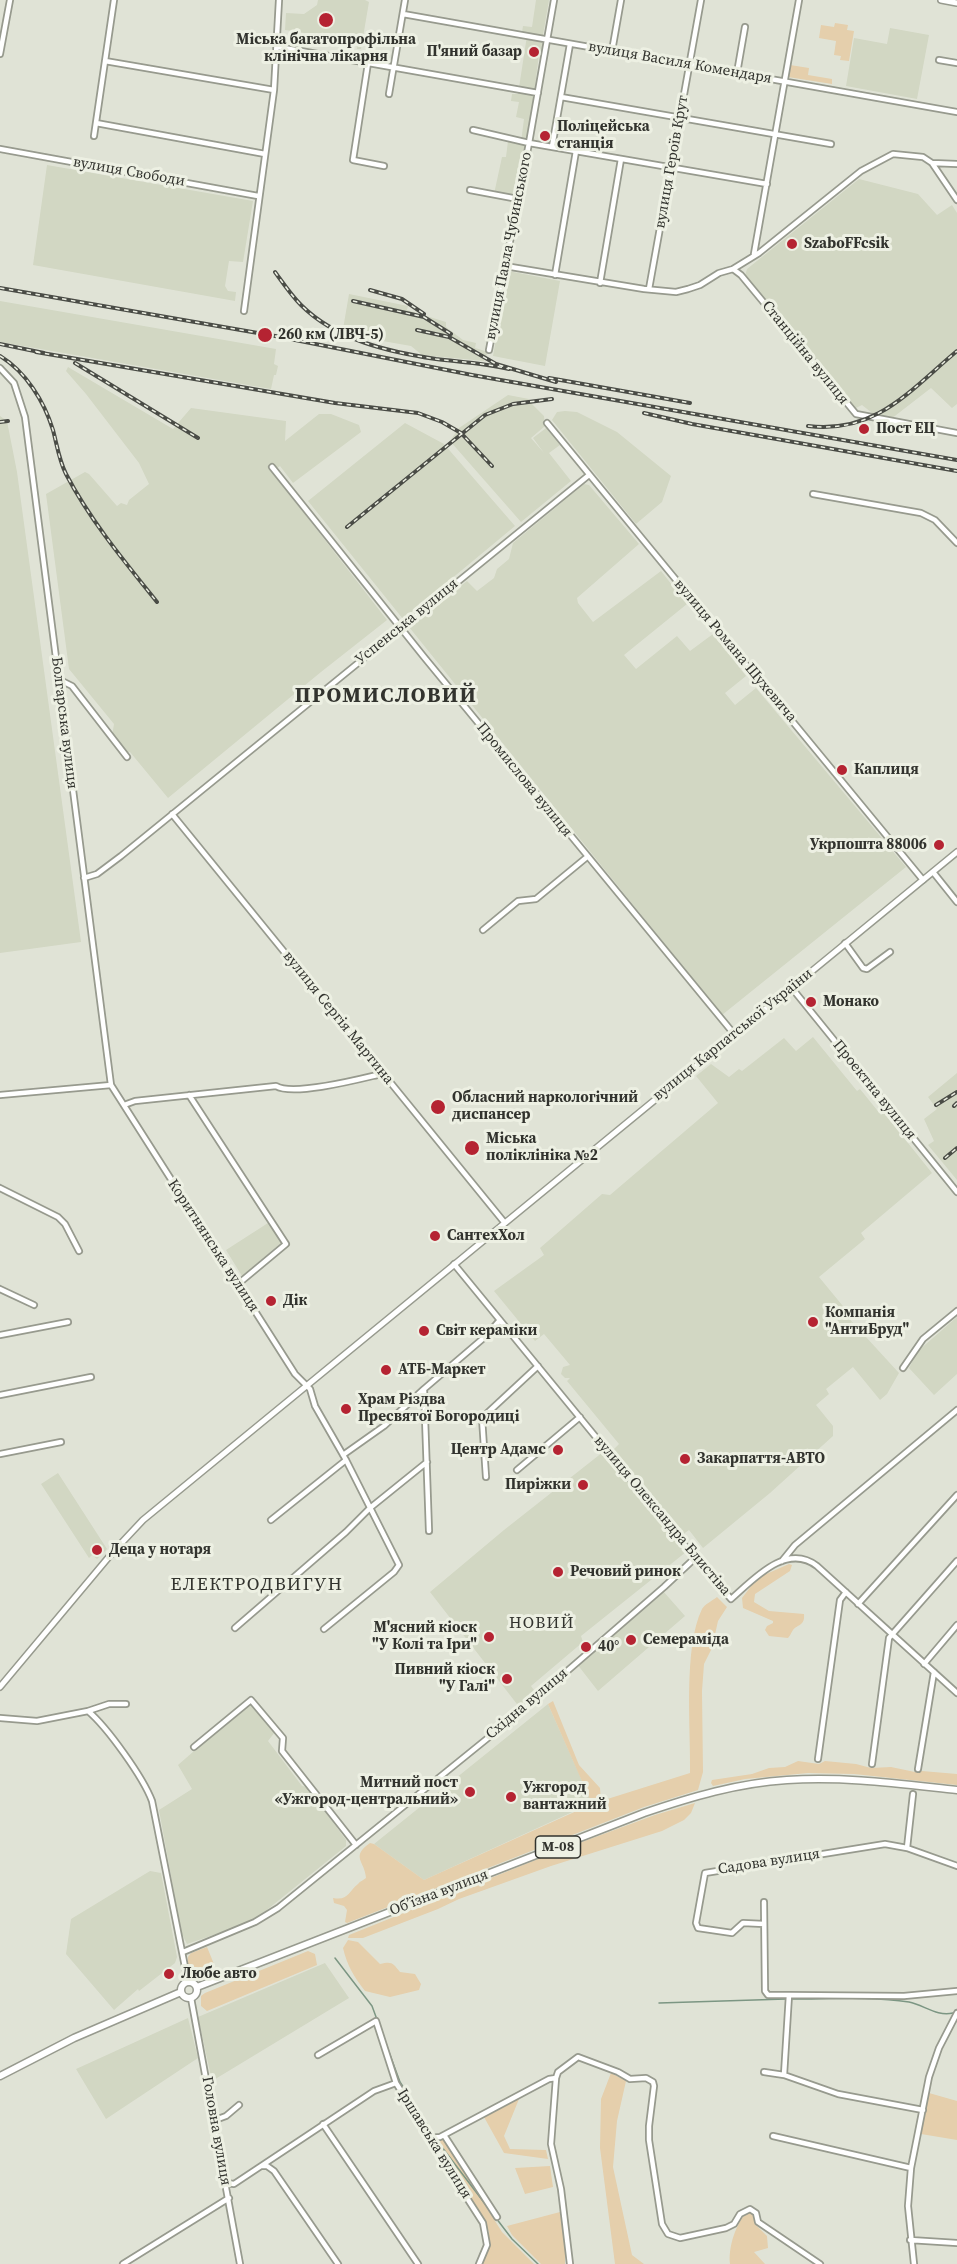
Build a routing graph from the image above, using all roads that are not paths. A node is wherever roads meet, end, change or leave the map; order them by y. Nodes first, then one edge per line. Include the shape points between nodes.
1 (10, 0) edge
2 (114, 0) edge
3 (279, 0) edge
4 (405, 0) edge
5 (554, 0) edge
6 (621, 0) edge
7 (701, 0) edge
8 (799, 0) edge
9 (941, 0) edge
10 (957, 3) edge
11 (402, 14) junction
12 (745, 27) dead end
13 (547, 39) junction
14 (570, 44) junction
15 (278, 47) junction
16 (612, 51) junction
17 (0, 54) edge
18 (939, 60) dead end
19 (105, 61) junction
20 (368, 63) junction
21 (957, 63) edge
22 (690, 65) junction
23 (393, 67) junction
24 (737, 73) junction
25 (785, 82) junction
26 (274, 90) junction
27 (538, 93) junction
28 (389, 94) dead end
29 (561, 97) junction
30 (957, 112) edge
31 (681, 118) junction
32 (96, 123) junction
33 (473, 130) dead end
34 (776, 134) junction
35 (94, 136) dead end
36 (529, 142) junction
37 (831, 144) dead end
38 (552, 147) junction
39 (0, 149) edge
40 (576, 151) junction
41 (265, 154) junction
42 (621, 159) junction
43 (932, 163) junction
44 (957, 164) edge
45 (384, 166) dead end
46 (672, 168) junction
47 (767, 184) junction
48 (470, 190) dead end
49 (258, 196) junction
50 (518, 199) junction
51 (957, 201) edge
52 (754, 254) junction
53 (505, 266) junction
54 (733, 269) junction
55 (555, 275) junction
56 (600, 283) junction
57 (649, 289) junction
58 (244, 310) dead end
59 (489, 350) dead end
60 (0, 368) edge
61 (547, 423) dead end
62 (957, 433) edge
63 (272, 467) dead end
64 (589, 474) junction
65 (813, 494) dead end
66 (957, 543) edge
67 (401, 628) junction
68 (58, 679) junction
69 (127, 757) dead end
70 (172, 814) junction
71 (957, 852) edge
72 (587, 857) junction
73 (933, 872) junction
74 (84, 878) junction
75 (923, 880) junction
76 (957, 902) edge
77 (483, 930) dead end
78 (845, 943) junction
79 (890, 952) dead end
80 (791, 987) junction
81 (734, 1034) junction
82 (382, 1071) junction
83 (111, 1085) junction
84 (0, 1095) edge
85 (189, 1095) junction
86 (124, 1105) junction
87 (0, 1188) edge
88 (957, 1192) edge
89 (504, 1222) junction
90 (80, 1251) dead end
91 (454, 1264) junction
92 (238, 1284) junction
93 (0, 1289) edge
94 (34, 1305) dead end
95 (957, 1311) edge
96 (500, 1320) junction
97 (68, 1322) dead end
98 (0, 1335) edge
99 (538, 1366) junction
100 (903, 1368) dead end
101 (91, 1377) dead end
102 (306, 1386) junction
103 (424, 1389) junction
104 (0, 1395) edge
105 (957, 1410) edge
106 (580, 1418) junction
107 (61, 1442) dead end
108 (0, 1454) edge
109 (344, 1458) junction
110 (427, 1462) junction
111 (517, 1470) dead end
112 (486, 1477) dead end
113 (957, 1495) edge
114 (370, 1508) junction
115 (271, 1520) dead end
116 (429, 1531) dead end
117 (694, 1558) junction
118 (782, 1561) junction
119 (957, 1561) edge
120 (846, 1592) junction
121 (858, 1604) junction
122 (957, 1625) edge
123 (235, 1628) dead end
124 (324, 1629) dead end
125 (891, 1634) junction
126 (924, 1664) junction
127 (934, 1672) junction
128 (0, 1687) edge
129 (957, 1693) edge
130 (126, 1704) dead end
131 (88, 1711) junction
132 (0, 1718) edge
133 (194, 1747) dead end
134 (818, 1759) dead end
135 (872, 1764) dead end
136 (918, 1769) dead end
137 (957, 1790) edge
138 (913, 1794) dead end
139 (356, 1845) junction
140 (907, 1848) junction
141 (957, 1866) edge
142 (764, 1902) dead end
143 (764, 1924) junction
144 (183, 1952) junction
145 (188, 1982) junction
146 (197, 1988) junction
147 (957, 1991) edge
148 (181, 1992) junction
149 (789, 1995) junction
150 (192, 1998) junction
151 (957, 2013) edge
152 (318, 2055) dead end
153 (764, 2072) dead end
154 (784, 2075) junction
155 (0, 2076) edge
156 (556, 2078) junction
157 (396, 2083) junction
158 (239, 2105) dead end
159 (923, 2110) junction
160 (215, 2120) junction
161 (323, 2124) junction
162 (444, 2135) junction
163 (773, 2136) dead end
164 (430, 2138) junction
165 (262, 2166) junction
166 (911, 2168) junction
167 (226, 2182) junction
168 (229, 2198) junction
169 (497, 2217) dead end
170 (910, 2240) junction
171 (957, 2243) edge
172 (123, 2264) edge
173 (240, 2264) edge
174 (338, 2264) edge
175 (418, 2264) edge
176 (479, 2264) edge
177 (570, 2264) edge
178 (820, 2264) edge
179 (914, 2264) edge

1 - 17 street
2 - 19 street
3 - 15 street
4 - 11 street
5 - 13 street, вулиця Павла Чубинського
6 - 16 street
7 - 22 street, вулиця Героїв Крут
8 - 25 street
9 - 10 main road
11 - 13 street, вулиця Василя Комендаря
11 - 23 street
12 - 24 street
13 - 14 street, вулиця Василя Комендаря
13 - 27 street, вулиця Павла Чубинського
14 - 16 street, вулиця Василя Комендаря
14 - 29 street, вулиця Павла Чубинського
15 - 20 street
15 - 26 street
16 - 22 street, вулиця Василя Комендаря
18 - 21 street
19 - 26 street
19 - 32 street
20 - 23 street
20 - 45 street via 353,160
22 - 24 street, вулиця Василя Комендаря
22 - 31 street, вулиця Героїв Крут
23 - 27 street
23 - 28 street
24 - 25 street, вулиця Василя Комендаря
25 - 30 street, вулиця Василя Комендаря
25 - 34 street
26 - 41 street
27 - 36 street, вулиця Павла Чубинського
29 - 31 street
29 - 38 street, вулиця Павла Чубинського
31 - 34 street
31 - 46 street, вулиця Героїв Крут
32 - 35 street
32 - 41 street
33 - 36 street
34 - 37 street
34 - 47 street
36 - 38 street
36 - 50 street, вулиця Павла Чубинського
38 - 40 street
39 - 49 street, вулиця Свободи
40 - 42 street
40 - 55 street
41 - 49 street
42 - 46 street
42 - 56 street
43 - 44 street
43 - 51 street
43 - 52 street via 913,155 887,156 861,171
46 - 47 street
46 - 57 street, вулиця Героїв Крут
47 - 52 street
48 - 50 street
49 - 58 street
50 - 53 street, вулиця Павла Чубинського
52 - 54 street
53 - 55 street
53 - 59 street, вулиця Павла Чубинського
54 - 57 street via 688,289
54 - 62 street, Станційна вулиця via 856,414
55 - 56 street
56 - 57 street
60 - 68 street, Болгарська вулиця via 14,383 25,417
61 - 64 street, вулиця Романа Шухевича
63 - 67 street, Промислова вулиця
64 - 67 street, Успенська вулиця
64 - 75 street, вулиця Романа Шухевича
65 - 66 street via 921,513 935,520
67 - 70 street, Успенська вулиця
67 - 72 street, Промислова вулиця
68 - 69 street via 72,686
68 - 74 street, Болгарська вулиця
70 - 74 street, Успенська вулиця via 97,874
70 - 82 street, вулиця Сергія Мартина
71 - 73 main road, вулиця Карпатської України
72 - 77 street via 536,899 518,901
72 - 81 street, Промислова вулиця
73 - 75 main road, вулиця Карпатської України
73 - 76 street
74 - 83 street, Болгарська вулиця
75 - 78 main road, вулиця Карпатської України
78 - 79 street via 867,969
78 - 80 main road, вулиця Карпатської України
80 - 81 main road, вулиця Карпатської України
80 - 88 street, Проектна вулиця
81 - 89 main road, вулиця Карпатської України
82 - 85 street via 375,1076 318,1086
82 - 89 street, вулиця Сергія Мартина
83 - 84 street
83 - 86 street, Коритнянська вулиця
85 - 86 street
85 - 92 street via 286,1244
86 - 92 street, Коритнянська вулиця
87 - 90 street via 58,1216
89 - 91 main road, вулиця Карпатської України
91 - 96 street, вулиця Олександра Блистіва
91 - 102 main road, вулиця Карпатської України
92 - 102 street, Коритнянська вулиця
93 - 94 street
95 - 100 street via 928,1334
96 - 99 street, вулиця Олександра Блистіва
96 - 103 street
97 - 98 street
99 - 106 street, вулиця Олександра Блистіва
99 - 112 street via 482,1418
101 - 104 street
102 - 109 street, Коритнянська вулиця
102 - 128 main road, вулиця Карпатської України via 142,1520
103 - 109 street
103 - 110 street
105 - 118 street via 795,1545
106 - 111 street
106 - 117 street, вулиця Олександра Блистіва
107 - 108 street
109 - 114 street, Коритнянська вулиця
109 - 115 street
110 - 114 street
110 - 116 street
113 - 121 street
114 - 123 street
114 - 124 street, Коритнянська вулиця via 399,1565
117 - 118 street, вулиця Олександра Блистіва via 730,1599
117 - 139 street, Східна вулиця via 520,1712
118 - 120 street via 808,1560
119 - 125 street
120 - 121 street
120 - 134 street via 840,1600
121 - 125 street
122 - 126 street
125 - 126 street
125 - 135 street
126 - 127 street
127 - 129 street
127 - 136 street
130 - 131 street via 109,1704
131 - 132 street via 37,1721
131 - 144 street via 147,1790
133 - 139 street via 251,1700 282,1738 282,1751
137 - 146 highway, Обʼїзна вулиця / М-08 via 808,1779 714,1792 621,1822
138 - 140 street
139 - 144 street, Східна вулиця via 278,1908 255,1922
140 - 141 street, Садова вулиця
140 - 143 street, Садова вулиця via 881,1845 705,1873 698,1928 732,1933 743,1923
142 - 143 street
143 - 149 street via 765,1991 768,1995
144 - 145 street
145 - 146 highway
145 - 148 highway
146 - 150 highway
147 - 149 street via 904,1996
148 - 150 highway
148 - 155 highway via 74,2038
149 - 154 street
150 - 160 street, Головна вулиця
151 - 159 street via 935,2057
152 - 157 street, Іршавська вулиця via 376,2021
153 - 154 street
154 - 159 street via 838,2094
156 - 162 street
156 - 177 street via 551,2144
156 - 178 street via 578,2057 630,2079 651,2080 654,2086 649,2139 664,2230 668,2234 677,2238 730,2226 740,2214 753,2210 758,2222
157 - 161 street via 374,2091
157 - 164 street, Іршавська вулиця
158 - 160 street
159 - 166 street
160 - 167 street, Головна вулиця
161 - 165 street
161 - 175 street
162 - 164 street
162 - 169 street
163 - 166 street
164 - 176 street, Іршавська вулиця via 483,2223 487,2245
165 - 167 street via 234,2184
165 - 174 street via 274,2171
166 - 170 street
167 - 168 street, Головна вулиця
168 - 172 street
168 - 173 street, Головна вулиця
170 - 171 street
170 - 179 street

